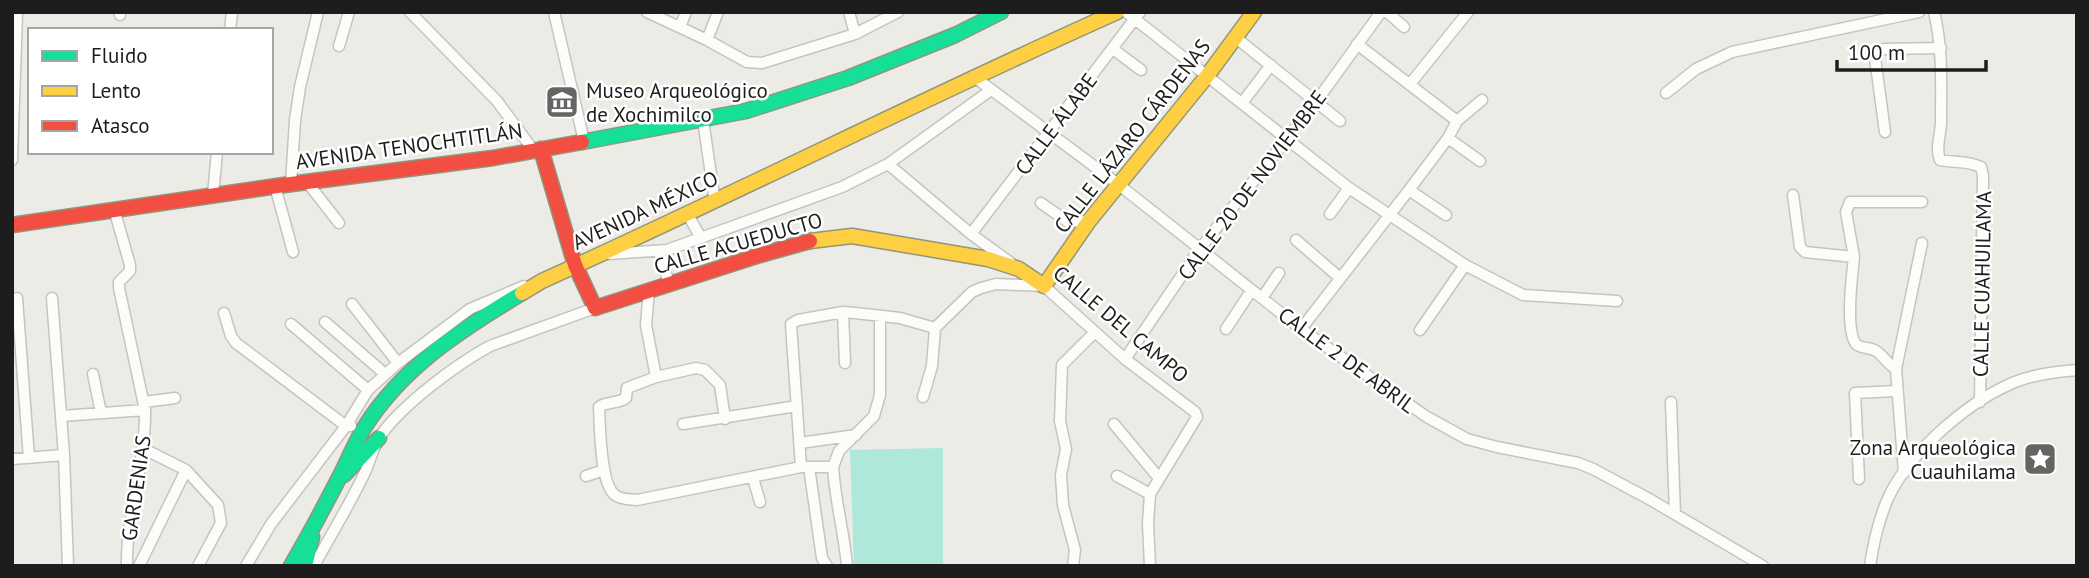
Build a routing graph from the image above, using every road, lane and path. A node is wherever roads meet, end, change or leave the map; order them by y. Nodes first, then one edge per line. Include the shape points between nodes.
1 (17, 12) edge
2 (318, 12) edge
3 (349, 12) edge
4 (410, 12) edge
5 (554, 12) edge
6 (646, 12) edge
7 (686, 12) edge
8 (718, 12) edge
9 (849, 12) edge
10 (898, 12) edge
11 (1001, 12) edge
12 (1117, 12) edge
13 (1254, 12) edge
14 (1381, 12) edge
15 (1387, 12) edge
16 (1468, 12) edge
17 (1919, 12) edge
18 (1934, 12) edge
19 (1134, 14) edge
20 (680, 27) junction
21 (1404, 27) dead end
22 (855, 34) junction
23 (1235, 37) junction
24 (707, 40) junction
25 (1357, 44) junction
26 (340, 46) dead end
27 (1941, 48) junction
28 (1113, 49) junction
29 (1271, 65) junction
30 (1141, 70) dead end
31 (973, 76) junction
32 (1207, 76) junction
33 (1410, 84) junction
34 (991, 90) junction
35 (1666, 93) dead end
36 (1482, 100) dead end
37 (1242, 103) junction
38 (1316, 103) junction
39 (703, 120) junction
40 (1340, 121) dead end
41 (1457, 121) junction
42 (1050, 132) junction
43 (1885, 132) dead end
44 (1448, 138) junction
45 (1287, 139) junction
46 (584, 141) junction
47 (537, 150) junction
48 (217, 154) edge
49 (12, 160) edge
50 (1480, 161) dead end
51 (888, 164) junction
52 (307, 182) junction
53 (291, 184) junction
54 (1118, 184) junction
55 (275, 186) junction
56 (1349, 188) junction
57 (1409, 190) junction
58 (213, 195) junction
59 (1793, 195) dead end
60 (715, 202) junction
61 (1922, 202) dead end
62 (1041, 203) dead end
63 (114, 209) junction
64 (1330, 214) dead end
65 (688, 215) junction
66 (1446, 215) dead end
67 (1388, 216) junction
68 (1089, 221) junction
69 (339, 223) dead end
70 (12, 225) edge
71 (971, 234) junction
72 (701, 238) junction
73 (1296, 240) dead end
74 (1922, 243) dead end
75 (1199, 250) junction
76 (293, 252) dead end
77 (659, 252) junction
78 (602, 254) junction
79 (1854, 257) junction
80 (575, 265) junction
81 (1465, 265) junction
82 (1019, 269) junction
83 (1279, 273) dead end
84 (1340, 278) junction
85 (542, 281) junction
86 (669, 284) junction
87 (1044, 286) junction
88 (649, 290) junction
89 (1251, 291) junction
90 (17, 298) dead end
91 (52, 298) dead end
92 (1262, 298) junction
93 (1617, 301) dead end
94 (352, 304) dead end
95 (595, 308) junction
96 (843, 312) junction
97 (224, 313) dead end
98 (880, 316) junction
99 (325, 322) dead end
100 (291, 324) dead end
101 (935, 328) junction
102 (1301, 328) junction
103 (1226, 329) dead end
104 (1420, 330) dead end
105 (1094, 333) junction
106 (1125, 359) junction
107 (398, 363) junction
108 (845, 363) dead end
109 (1896, 369) junction
110 (2077, 370) edge
111 (93, 374) dead end
112 (386, 374) junction
113 (656, 377) junction
114 (368, 390) junction
115 (1896, 391) junction
116 (923, 397) dead end
117 (175, 398) dead end
118 (1671, 402) dead end
119 (1980, 402) junction
120 (797, 405) junction
121 (145, 406) junction
122 (101, 413) junction
123 (61, 416) junction
124 (725, 419) junction
125 (683, 424) dead end
126 (1114, 424) dead end
127 (346, 426) junction
128 (364, 428) junction
129 (857, 435) junction
130 (379, 438) junction
131 (800, 443) junction
132 (142, 448) junction
133 (64, 455) junction
134 (29, 457) junction
135 (12, 459) edge
136 (805, 467) junction
137 (833, 467) junction
138 (186, 470) junction
139 (1904, 473) junction
140 (605, 474) junction
141 (586, 476) dead end
142 (1117, 476) dead end
143 (1158, 477) junction
144 (753, 478) junction
145 (1859, 479) dead end
146 (336, 483) junction
147 (1150, 494) junction
148 (760, 502) dead end
149 (1675, 514) junction
150 (313, 529) junction
151 (68, 566) edge
152 (127, 566) edge
153 (138, 566) edge
154 (198, 566) edge
155 (246, 566) edge
156 (291, 566) edge
157 (305, 566) edge
158 (314, 566) edge
159 (827, 566) edge
160 (847, 566) edge
161 (1073, 566) edge
162 (1150, 566) edge
163 (1763, 566) edge
164 (1870, 566) edge

1 - 49 street
2 - 53 street via 300,87
3 - 26 street
4 - 47 street via 497,101
5 - 46 street
6 - 20 street
7 - 20 street
8 - 24 street
9 - 22 street
10 - 22 street
11 - 39 main road, AVENIDA TENOCHTITLÁN via 848,78
12 - 31 main road, AVENIDA MÉXICO
13 - 23 main road, CALLE LÁZARO CÁRDENAS
14 - 25 street, CALLE 20 DE NOVIEMBRE
15 - 21 street
16 - 33 street
17 - 35 street via 1732,52 1696,69
18 - 27 street
19 - 28 street, CALLE ÁLABE
19 - 32 street
20 - 24 street
22 - 24 street via 762,63 747,62
23 - 29 street
23 - 32 main road, CALLE LÁZARO CÁRDENAS
25 - 33 street
25 - 38 street, CALLE 20 DE NOVIEMBRE
27 - 43 street via 1879,51 1875,58
27 - 119 street, CALLE CUAHUILAMA via 1938,155 1940,160 1971,162 1981,167 1983,176
28 - 30 street
28 - 42 street, CALLE ÁLABE
29 - 37 street
29 - 38 street
31 - 34 street, CALLE 2 DE ABRIL
31 - 60 main road, AVENIDA MÉXICO
32 - 37 street
32 - 54 main road, CALLE LÁZARO CÁRDENAS
33 - 41 street
34 - 42 street, CALLE 2 DE ABRIL
34 - 51 street
36 - 41 street
37 - 45 street
38 - 40 street
38 - 45 street, CALLE 20 DE NOVIEMBRE
39 - 46 main road, AVENIDA TENOCHTITLÁN
39 - 60 street
41 - 44 street
42 - 54 street, CALLE 2 DE ABRIL
42 - 71 street, CALLE ÁLABE
44 - 50 street
44 - 57 street
45 - 56 street
45 - 75 street, CALLE 20 DE NOVIEMBRE
46 - 47 main road, AVENIDA TENOCHTITLÁN
47 - 52 main road, AVENIDA TENOCHTITLÁN
47 - 80 main road
48 - 58 street
51 - 71 street, CALLE DEL CAMPO
51 - 72 street via 842,187
52 - 53 main road, AVENIDA TENOCHTITLÁN
52 - 69 street
53 - 55 main road, AVENIDA TENOCHTITLÁN
54 - 68 main road, CALLE LÁZARO CÁRDENAS
54 - 75 street, CALLE 2 DE ABRIL
55 - 58 main road, AVENIDA TENOCHTITLÁN
55 - 76 street
56 - 64 street
56 - 67 street
57 - 66 street
57 - 67 street
58 - 63 main road, AVENIDA TENOCHTITLÁN
59 - 79 street via 1800,247 1805,252
60 - 65 main road, AVENIDA MÉXICO
61 - 79 street via 1850,202 1846,212
62 - 68 street via 1068,222
63 - 70 main road, AVENIDA TENOCHTITLÁN
63 - 121 street, GARDENIAS via 130,265 119,288
65 - 72 street
65 - 78 main road, AVENIDA MÉXICO
67 - 81 street
67 - 84 street
68 - 87 main road, CALLE LÁZARO CÁRDENAS
71 - 82 street, CALLE DEL CAMPO
72 - 77 street
73 - 84 street
74 - 109 street
75 - 89 street, CALLE 2 DE ABRIL
75 - 106 street, CALLE 20 DE NOVIEMBRE
77 - 78 street
77 - 86 street
78 - 80 main road, AVENIDA MÉXICO
79 - 109 street via 1849,310 1854,341 1880,353 1885,363
80 - 85 main road, AVENIDA MÉXICO
80 - 95 main road
81 - 93 street via 1523,295
81 - 104 street
82 - 86 main road, CALLE ACUEDUCTO via 988,259 852,236 823,238
82 - 87 main road, CALLE DEL CAMPO
83 - 92 street
84 - 102 street
85 - 107 street via 470,309
85 - 128 main road, AVENIDA MÉXICO via 441,345 396,386
86 - 88 main road, CALLE ACUEDUCTO
87 - 101 street via 996,284 981,288
87 - 105 street, CALLE DEL CAMPO
88 - 95 main road, CALLE ACUEDUCTO
88 - 113 street via 646,325
89 - 92 street, CALLE 2 DE ABRIL
89 - 103 street
90 - 134 street
91 - 123 street
92 - 102 street, CALLE 2 DE ABRIL
94 - 107 street
95 - 130 street, CALLE ACUEDUCTO via 474,355 404,411
96 - 98 street
96 - 108 street
96 - 120 street via 791,324
97 - 127 street via 236,343
98 - 101 street
98 - 129 street via 880,395 874,416
99 - 112 street
100 - 114 street
101 - 116 street via 932,366
102 - 149 street, CALLE 2 DE ABRIL via 1467,439 1578,463
105 - 106 street, CALLE DEL CAMPO
105 - 161 street via 1062,365 1060,421 1066,449 1060,475 1075,550
106 - 143 street, CALLE DEL CAMPO via 1198,417
107 - 112 street
109 - 115 street
110 - 119 street via 2009,385
111 - 122 street
112 - 114 street
113 - 124 street via 705,370 720,385
113 - 140 street via 627,388 621,402 599,407
114 - 127 street
115 - 139 street
115 - 145 street via 1855,393
117 - 121 street
118 - 149 street
119 - 139 street via 1922,449
120 - 124 street
120 - 131 street
121 - 122 street
121 - 132 street, GARDENIAS
122 - 123 street
123 - 133 street
124 - 125 street
126 - 143 street
127 - 128 street
127 - 155 street via 271,524
128 - 146 main road, AVENIDA MÉXICO
129 - 131 street
129 - 137 street via 839,451
130 - 146 main road
130 - 158 street, CALLE ACUEDUCTO
131 - 136 street
132 - 138 street
132 - 152 street, GARDENIAS via 127,535
133 - 134 street
133 - 151 street
134 - 135 street
136 - 137 street
136 - 144 street
136 - 159 street
137 - 160 street
138 - 153 street
138 - 154 street via 221,513 221,523
139 - 164 street via 1887,501
140 - 141 street
140 - 144 street via 613,495 637,500
142 - 147 street
143 - 147 street, CALLE DEL CAMPO
144 - 148 street
146 - 150 main road, AVENIDA MÉXICO
147 - 162 street, CALLE DEL CAMPO
149 - 163 street, CALLE 2 DE ABRIL
150 - 156 main road, AVENIDA MÉXICO
150 - 157 main road

